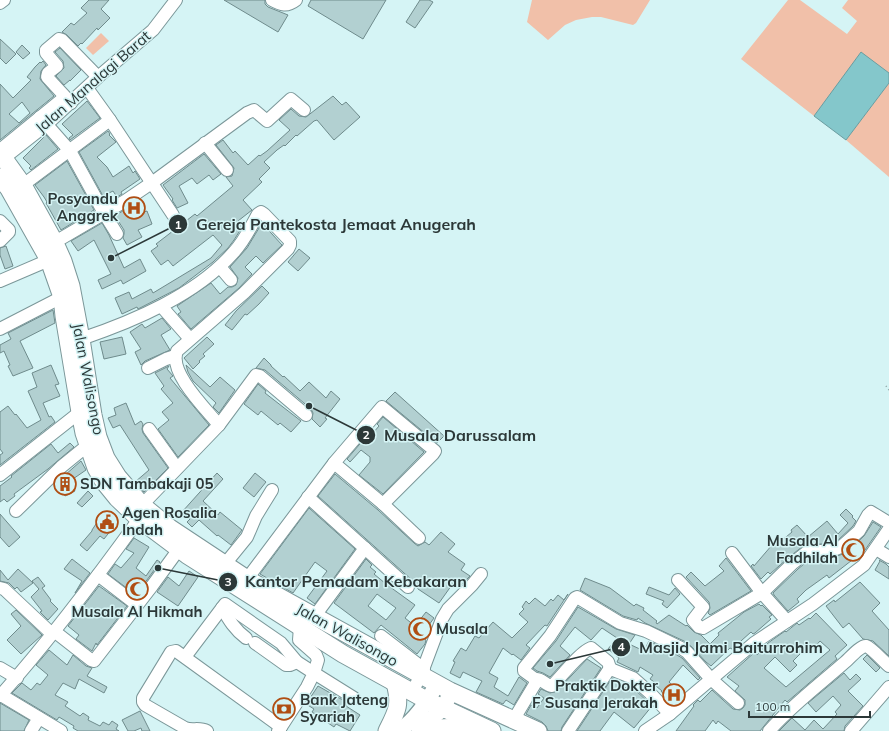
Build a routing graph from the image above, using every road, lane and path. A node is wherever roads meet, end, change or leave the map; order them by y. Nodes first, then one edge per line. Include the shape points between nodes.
1 (4, 0) edge
2 (176, 0) edge
3 (272, 0) edge
4 (296, 0) edge
5 (0, 3) edge
6 (98, 76) junction
7 (87, 88) junction
8 (68, 100) junction
9 (304, 110) dead end
10 (110, 120) junction
11 (44, 121) junction
12 (205, 143) junction
13 (70, 151) junction
14 (1, 154) edge
15 (227, 170) dead end
16 (0, 176) edge
17 (151, 183) junction
18 (24, 185) junction
19 (104, 213) junction
20 (173, 215) dead end
21 (0, 220) edge
22 (26, 220) junction
23 (9, 232) junction
24 (118, 234) dead end
25 (0, 241) edge
26 (54, 241) junction
27 (48, 260) junction
28 (220, 267) junction
29 (231, 280) dead end
30 (0, 281) edge
31 (62, 297) junction
32 (162, 306) junction
33 (0, 329) edge
34 (81, 338) junction
35 (190, 339) junction
36 (175, 356) junction
37 (148, 368) dead end
38 (886, 386) dead end
39 (889, 390) edge
40 (80, 412) junction
41 (306, 415) dead end
42 (219, 424) junction
43 (149, 429) dead end
44 (88, 445) junction
45 (334, 463) junction
46 (177, 468) junction
47 (1, 473) edge
48 (272, 490) dead end
49 (308, 498) junction
50 (383, 504) junction
51 (16, 511) dead end
52 (140, 512) junction
53 (889, 522) edge
54 (889, 529) edge
55 (419, 538) dead end
56 (178, 544) junction
57 (365, 548) junction
58 (876, 548) junction
59 (732, 553) dead end
60 (889, 557) edge
61 (225, 564) junction
62 (481, 574) dead end
63 (98, 575) junction
64 (678, 580) dead end
65 (242, 583) junction
66 (408, 586) dead end
67 (0, 588) edge
68 (762, 593) junction
69 (137, 605) junction
70 (224, 606) junction
71 (314, 617) junction
72 (787, 622) junction
73 (300, 627) junction
74 (53, 632) junction
75 (381, 636) dead end
76 (185, 658) junction
77 (297, 662) junction
78 (889, 666) edge
79 (0, 668) edge
80 (610, 668) junction
81 (422, 672) junction
82 (314, 673) junction
83 (17, 678) junction
84 (535, 679) junction
85 (711, 679) junction
86 (395, 683) junction
87 (889, 687) edge
88 (444, 688) junction
89 (412, 692) junction
90 (1, 695) edge
91 (354, 698) dead end
92 (428, 701) junction
93 (738, 703) dead end
94 (444, 708) junction
95 (670, 714) junction
96 (39, 718) junction
97 (514, 719) junction
98 (280, 729) edge
99 (488, 729) edge
100 (30, 731) edge
101 (61, 731) edge
102 (207, 731) edge
103 (387, 731) edge
104 (399, 731) edge
105 (419, 731) edge
106 (428, 731) edge
107 (538, 731) edge
108 (568, 731) edge
109 (645, 731) edge
110 (769, 731) edge
111 (851, 731) edge

1 - 5 street
2 - 6 street, Jalan Manalagi Barat via 153,30
3 - 4 street via 287,5
6 - 7 street, Jalan Manalagi Barat
6 - 8 street via 59,39 45,51 57,66 47,75
7 - 8 street, Jalan Manalagi Barat
7 - 10 street
8 - 11 street, Jalan Manalagi Barat
9 - 12 street via 291,99 267,121 253,110
10 - 13 street
10 - 17 street
11 - 13 street
11 - 14 street, Jalan Manalagi Barat
12 - 15 street
12 - 17 street
13 - 18 street
13 - 19 street
14 - 18 highway, Jalan Walisongo
16 - 22 highway, Jalan Walisongo
17 - 19 street
17 - 20 street
18 - 26 highway, Jalan Walisongo
19 - 24 street
19 - 26 street
21 - 23 street
22 - 23 street
22 - 27 highway, Jalan Walisongo
23 - 25 street
26 - 34 highway, Jalan Walisongo via 71,286
27 - 30 street
27 - 31 highway, Jalan Walisongo
28 - 29 street
28 - 32 street
28 - 35 street via 240,244 259,213 264,214 290,241 288,249 244,293
31 - 33 street
31 - 40 highway, Jalan Walisongo
32 - 34 street
32 - 35 street
34 - 52 highway, Jalan Walisongo via 98,437 106,458
35 - 36 street
36 - 37 street
36 - 42 street via 186,385
38 - 39 path
40 - 44 highway, Jalan Walisongo
40 - 47 street
41 - 42 street via 258,375
42 - 46 street
43 - 46 street
44 - 51 street
44 - 52 highway, Jalan Walisongo via 104,482 117,498
45 - 49 street
45 - 50 street
45 - 50 street via 382,407 435,451
46 - 52 street
48 - 61 street via 247,537
49 - 57 street
49 - 65 street
50 - 55 street
52 - 56 highway, Jalan Walisongo
52 - 63 street
53 - 68 street via 871,512 859,531 841,547 831,551 807,552
54 - 58 street
56 - 61 highway, Jalan Walisongo
56 - 65 highway, Jalan Walisongo
56 - 69 street
57 - 66 street
57 - 71 street
58 - 60 street
58 - 72 street via 864,565
59 - 68 street
61 - 65 highway, Jalan Walisongo
62 - 81 street via 448,609
63 - 69 street
63 - 74 street
64 - 68 street via 703,607 693,620 699,628
65 - 70 street
65 - 71 highway, Jalan Walisongo
65 - 73 highway, Jalan Walisongo
67 - 74 street
68 - 72 street
69 - 74 street via 94,661
70 - 76 street
70 - 77 street via 281,643
70 - 77 street via 239,633 286,665
71 - 81 highway, Jalan Walisongo
72 - 85 street via 754,643
73 - 82 street via 299,640 318,657
73 - 86 highway, Jalan Walisongo
74 - 83 street
75 - 81 street
76 - 98 street
76 - 102 street via 176,651 171,652 143,702 185,728
77 - 82 street
78 - 110 street via 869,648 862,646
79 - 83 street
80 - 84 street via 608,662 591,648 586,650 552,686
80 - 95 street via 633,678
80 - 108 street
81 - 88 highway, Jalan Walisongo
81 - 89 street
82 - 91 street
82 - 98 street
83 - 90 street
84 - 85 street via 524,672 524,668 550,636 575,598 580,598 620,623 646,632 687,652
84 - 97 street via 534,688
85 - 93 street
85 - 95 street
86 - 89 highway, Jalan Walisongo
86 - 103 highway via 398,704
87 - 111 street
88 - 92 main road
88 - 94 main road
88 - 97 highway, Jalan Walisongo
89 - 92 highway, Jalan Walisongo
90 - 96 street
92 - 94 highway, Jalan Walisongo
92 - 104 main road
94 - 99 highway, Jalan Walisongo
94 - 105 main road
95 - 109 street
96 - 100 street
96 - 101 street
97 - 107 highway, Jalan Walisongo
99 - 106 highway via 440,728

